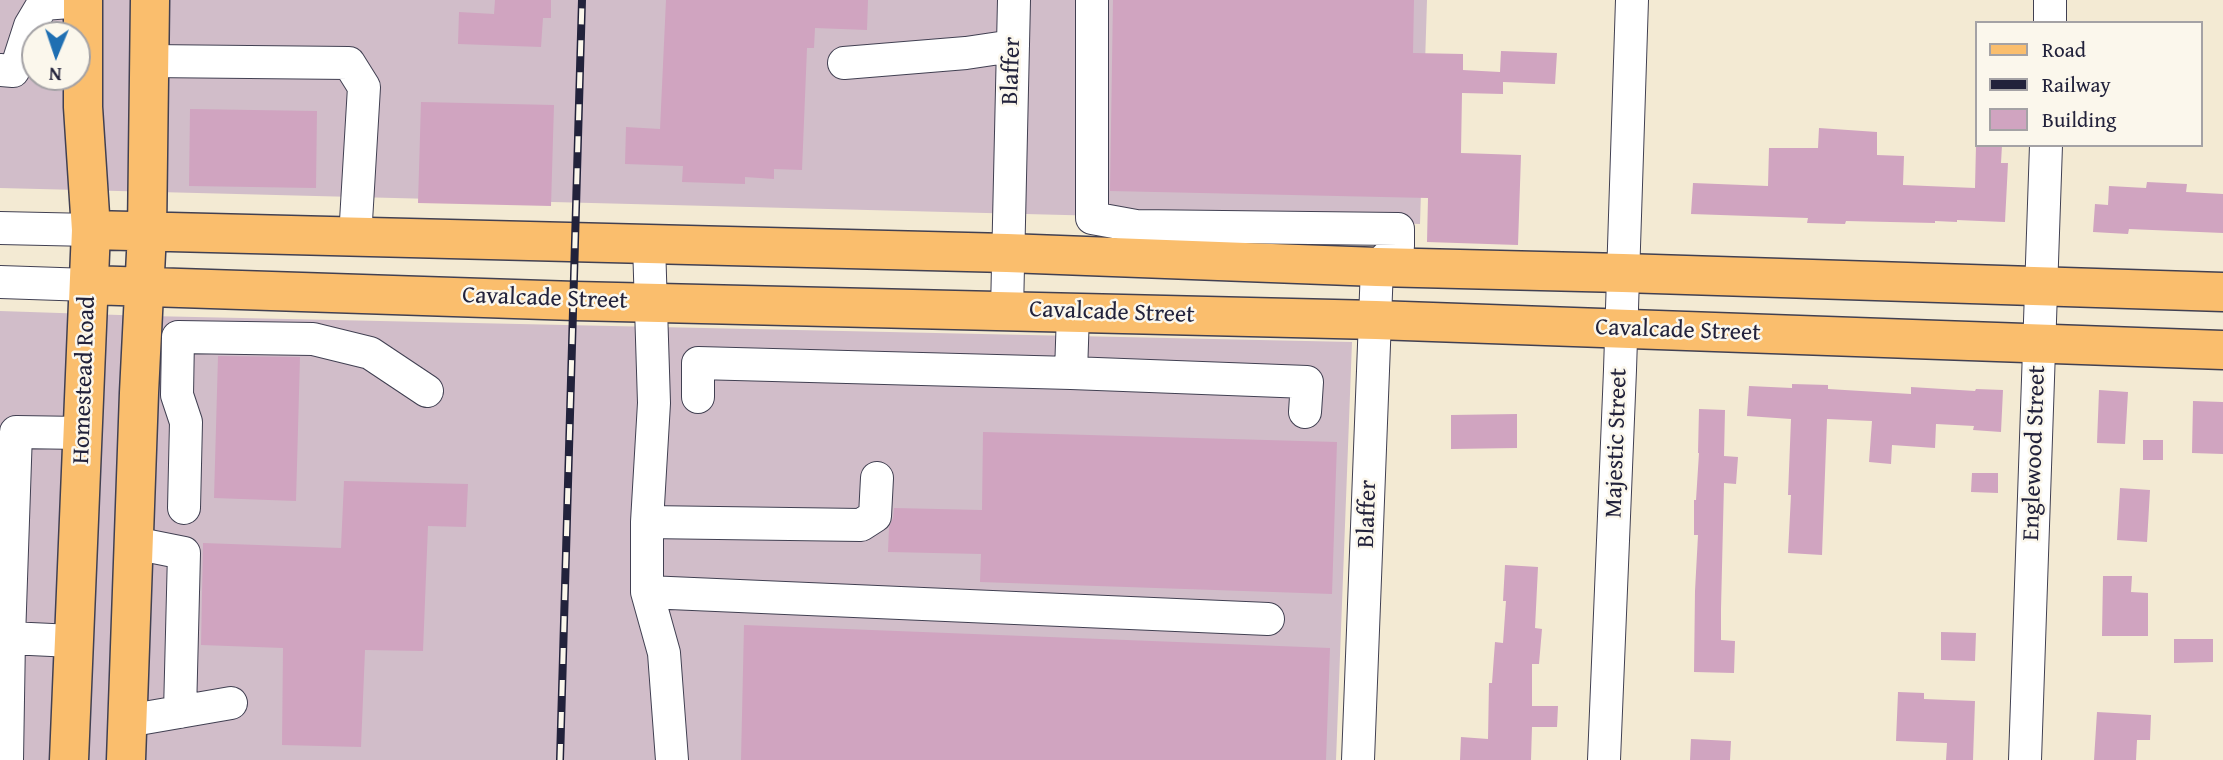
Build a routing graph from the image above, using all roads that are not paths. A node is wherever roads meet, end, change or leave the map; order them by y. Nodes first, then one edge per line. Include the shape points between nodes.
1 (83, 0) edge
2 (150, 0) edge
3 (1014, 0) edge
4 (1092, 0) edge
5 (1632, 0) edge
6 (2050, 0) edge
7 (2050, 21) edge
8 (1013, 46) junction
9 (149, 61) junction
10 (844, 63) dead end
11 (0, 71) edge
12 (2046, 147) edge
13 (1092, 218) junction
14 (0, 228) edge
15 (91, 230) junction
16 (147, 233) junction
17 (355, 237) junction
18 (649, 244) junction
19 (1007, 253) junction
20 (1099, 257) junction
21 (1377, 267) junction
22 (1623, 273) junction
23 (0, 282) edge
24 (89, 285) junction
25 (144, 286) junction
26 (2041, 286) junction
27 (2223, 292) edge
28 (650, 303) junction
29 (1007, 311) junction
30 (1073, 313) junction
31 (1376, 320) junction
32 (1621, 329) junction
33 (2039, 344) junction
34 (2223, 350) edge
35 (1071, 373) junction
36 (427, 391) dead end
37 (139, 393) junction
38 (177, 395) junction
39 (698, 397) dead end
40 (1305, 412) dead end
41 (82, 433) junction
42 (877, 478) dead end
43 (184, 508) dead end
44 (647, 522) junction
45 (134, 543) junction
46 (647, 592) junction
47 (1268, 619) dead end
48 (9, 638) junction
49 (72, 660) junction
50 (128, 675) junction
51 (231, 703) dead end
52 (180, 712) junction
53 (127, 720) junction
54 (7, 760) edge
55 (69, 760) edge
56 (127, 760) edge
57 (672, 760) edge
58 (1358, 760) edge
59 (1604, 760) edge
60 (2025, 760) edge

1 - 11 street via 43,5 13,71
1 - 15 main road, Homestead Road via 83,107
2 - 9 main road
3 - 8 street, Blaffer
4 - 13 street
5 - 22 street, Majestic Street
6 - 7 street
8 - 10 street
8 - 19 street, Blaffer
9 - 16 main road
9 - 17 street via 349,63 364,87
12 - 26 street, Englewood Street
13 - 20 street
13 - 21 street via 1136,226 1398,229 1398,246
14 - 15 street
15 - 16 main road
15 - 24 main road, Homestead Road
16 - 17 main road
16 - 25 main road
17 - 18 main road
18 - 19 main road
18 - 28 street
19 - 20 main road
19 - 29 street, Blaffer
20 - 21 main road
21 - 22 main road
21 - 31 street, Blaffer
22 - 26 main road
22 - 32 street, Majestic Street
23 - 24 street, Cavalcade Street
24 - 25 main road, Cavalcade Street
24 - 41 main road, Homestead Road
25 - 28 main road, Cavalcade Street
25 - 37 main road
26 - 27 main road
26 - 33 street, Englewood Street
28 - 29 main road, Cavalcade Street
28 - 44 street via 654,403
29 - 30 main road, Cavalcade Street
30 - 31 main road, Cavalcade Street
30 - 35 street
31 - 32 main road, Cavalcade Street
31 - 58 street, Blaffer
32 - 33 main road, Cavalcade Street
32 - 59 street, Majestic Street
33 - 34 main road, Cavalcade Street
33 - 60 street, Englewood Street
35 - 39 street via 698,363
35 - 40 street via 1307,382
36 - 38 street via 370,353 313,338 178,337
37 - 38 street
37 - 45 main road
38 - 43 street via 186,422
41 - 48 street via 16,432
41 - 49 main road, Homestead Road
42 - 44 street via 875,516 860,526
44 - 46 street
45 - 50 main road
45 - 52 street via 184,552
46 - 47 street
46 - 57 street via 664,653
48 - 49 street
48 - 54 street
49 - 50 main road
49 - 55 main road, Homestead Road
50 - 53 main road
51 - 52 street
52 - 53 street
53 - 56 main road

